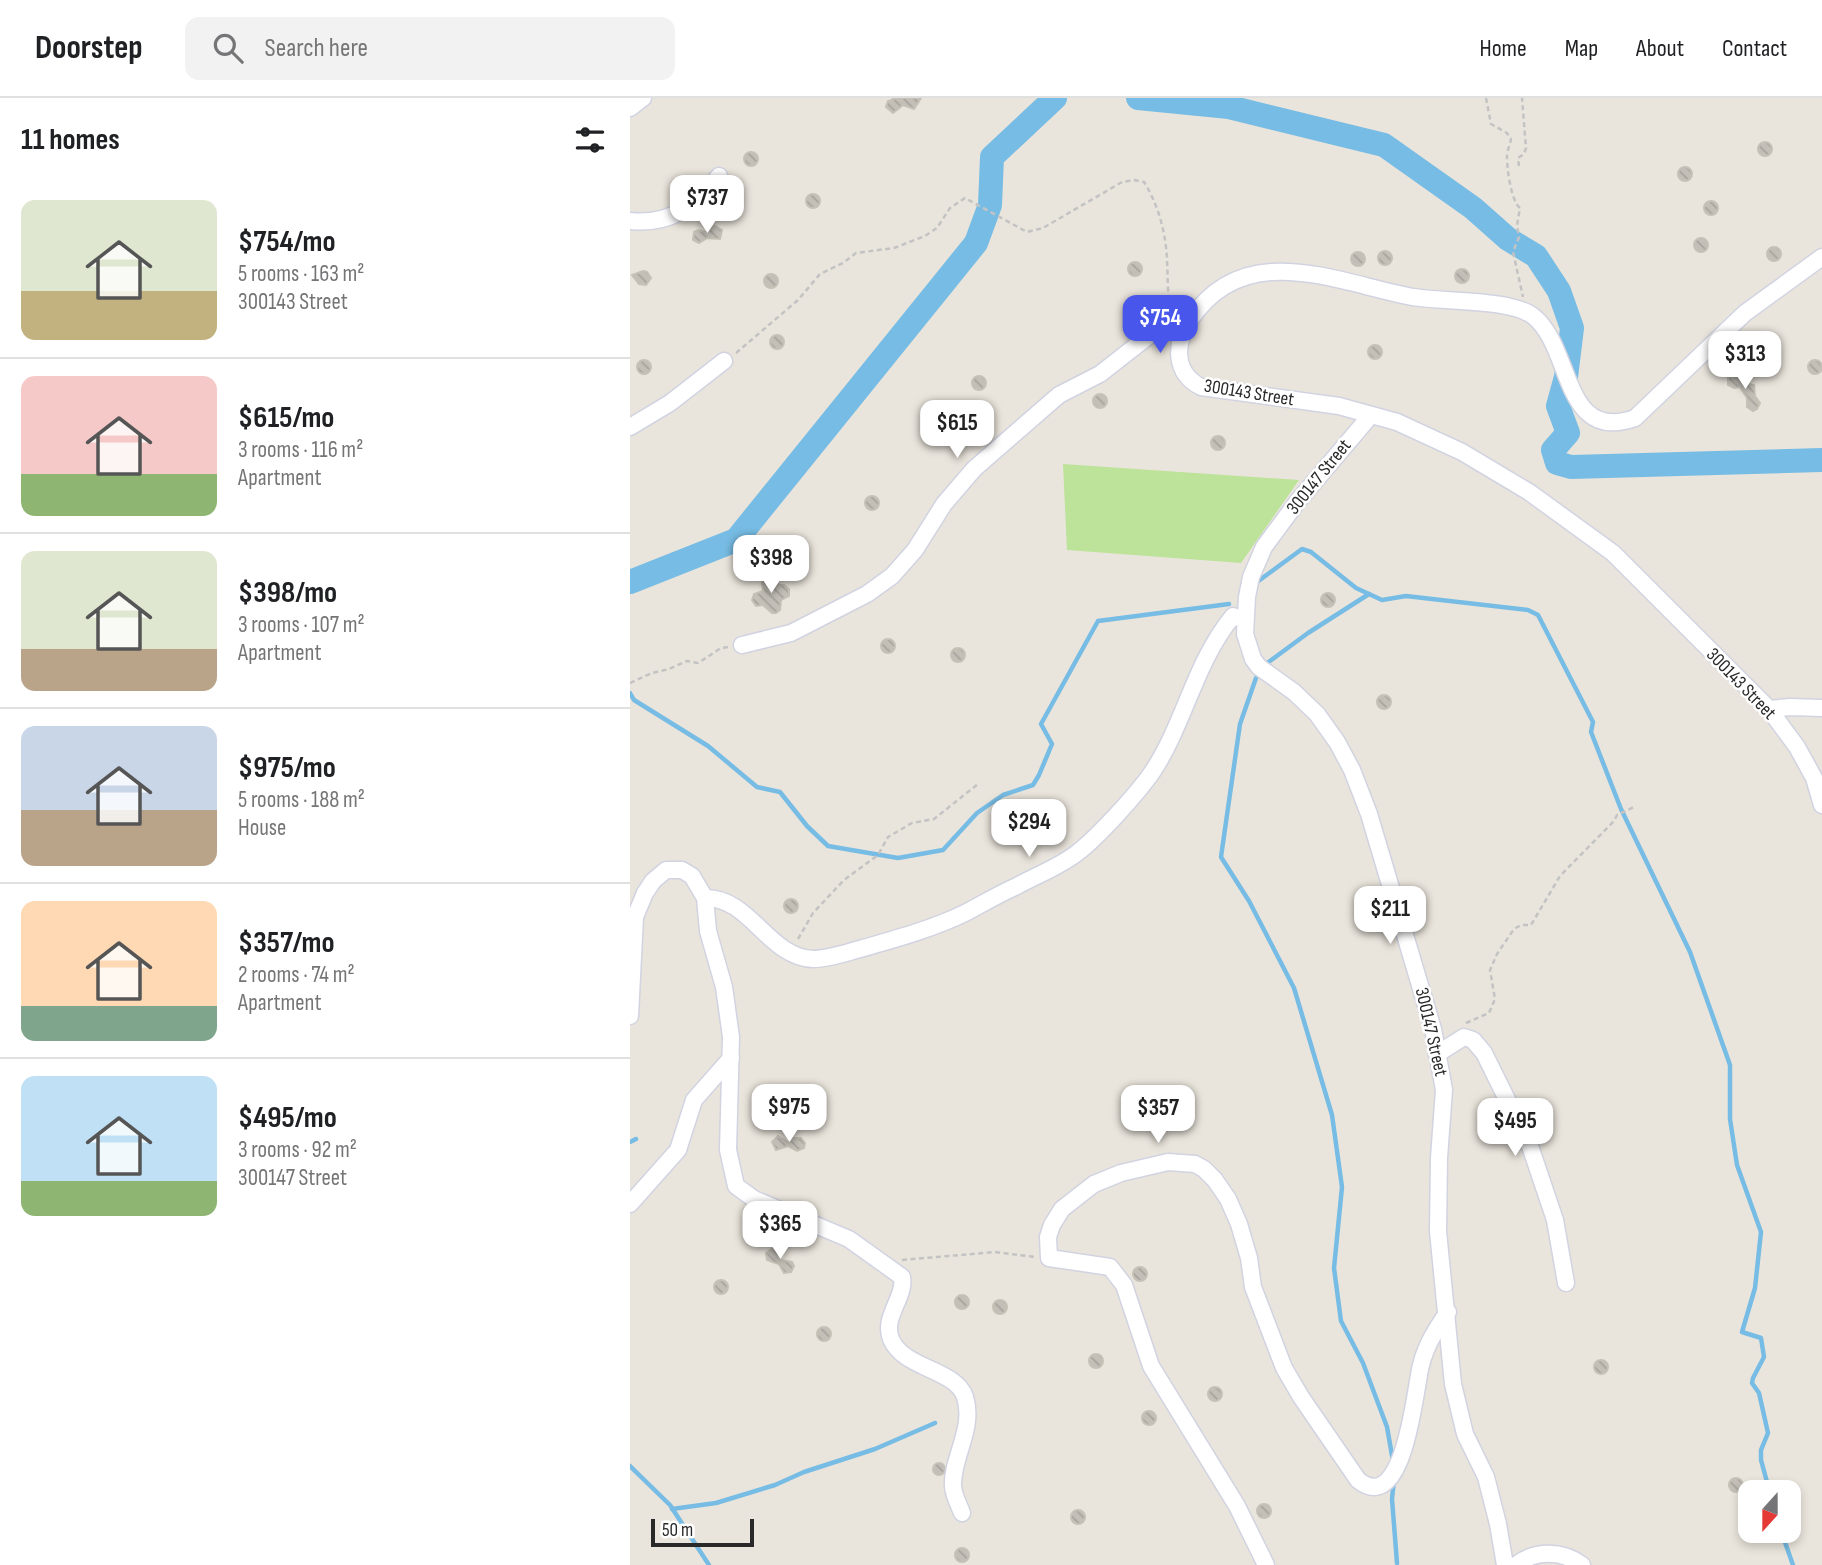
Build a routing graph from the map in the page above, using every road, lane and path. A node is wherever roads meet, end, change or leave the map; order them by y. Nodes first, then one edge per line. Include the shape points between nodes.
1 (643, 98) edge
2 (1486, 98) edge
3 (1522, 98) edge
4 (630, 108) edge
5 (1519, 166) dead end
6 (719, 176) dead end
7 (630, 220) edge
8 (1822, 257) edge
9 (1524, 311) junction
10 (1180, 326) junction
11 (724, 361) joint
12 (1371, 415) junction
13 (630, 427) edge
14 (1245, 620) junction
15 (744, 645) joint
16 (630, 683) edge
17 (1822, 708) edge
18 (1769, 709) junction
19 (978, 784) dead end
20 (1822, 804) edge
21 (1636, 806) dead end
22 (705, 898) junction
23 (799, 956) junction
24 (630, 1016) edge
25 (1464, 1037) junction
26 (1437, 1054) junction
27 (731, 1058) junction
28 (630, 1205) edge
29 (1049, 1258) junction
30 (881, 1262) junction
31 (1566, 1283) dead end
32 (1448, 1312) junction
33 (962, 1513) dead end
34 (1266, 1565) edge
35 (1505, 1565) edge
36 (1516, 1565) edge
37 (1582, 1565) edge

1 - 4 street
2 - 9 path via 1491,124 1511,139 1506,155 1512,195 1520,208 1519,237 1513,252 1524,291
3 - 5 path via 1526,148 1518,158
6 - 7 street via 676,215 647,222
8 - 9 street via 1745,313 1635,418 1620,423 1597,421 1587,414 1554,345
9 - 10 street, 300143 Street via 1283,271 1248,275 1223,288
10 - 11 path via 1168,298 1159,214 1144,182 1134,180 1122,182 1044,228 1027,232 965,198 925,236 894,248 856,253 820,274 798,300
10 - 12 street, 300143 Street via 1178,360 1187,378 1201,387
10 - 15 street via 1166,324 1100,374 1059,395 974,469 892,576 791,633
11 - 13 street
12 - 14 street, 300147 Street via 1264,547 1251,577
12 - 18 street, 300143 Street via 1462,452 1530,492 1613,553
14 - 23 street via 1233,617 1224,627 1203,663 1171,741 1151,773 1078,852 962,914 897,939 821,958
14 - 26 street, 300147 Street via 1253,659 1317,715 1352,770 1410,950
15 - 16 path via 721,648 698,663 687,661
17 - 18 street
18 - 20 street, 300143 Street via 1797,747
19 - 23 path via 934,819 912,823 888,837 878,855 844,880 813,913 798,936
21 - 25 path via 1617,815 1560,876 1531,925 1514,929 1490,970 1494,999 1489,1013 1465,1023
22 - 23 street via 730,903
22 - 24 street via 691,877 678,869 662,873 645,893 633,932
22 - 27 street via 708,931 724,987
25 - 26 street
25 - 31 street via 1484,1053 1530,1146 1555,1220
26 - 32 street, 300147 Street via 1444,1090 1438,1231
27 - 28 street via 694,1100 678,1150
27 - 30 street via 728,1150 736,1186 754,1199 849,1239
29 - 30 path via 995,1252
29 - 32 street via 1052,1225 1062,1209 1094,1184 1168,1162 1204,1169 1228,1199 1239,1224 1253,1287 1284,1368 1357,1480 1371,1486 1389,1479 1401,1461 1428,1341
29 - 34 street via 1110,1267 1117,1274 1151,1366 1237,1506
30 - 33 street via 903,1280 891,1316 893,1343 926,1369 951,1380 965,1397 967,1420 953,1485
32 - 35 street, 300147 Street via 1453,1384 1465,1434 1486,1477
36 - 37 street via 1525,1558 1553,1553

